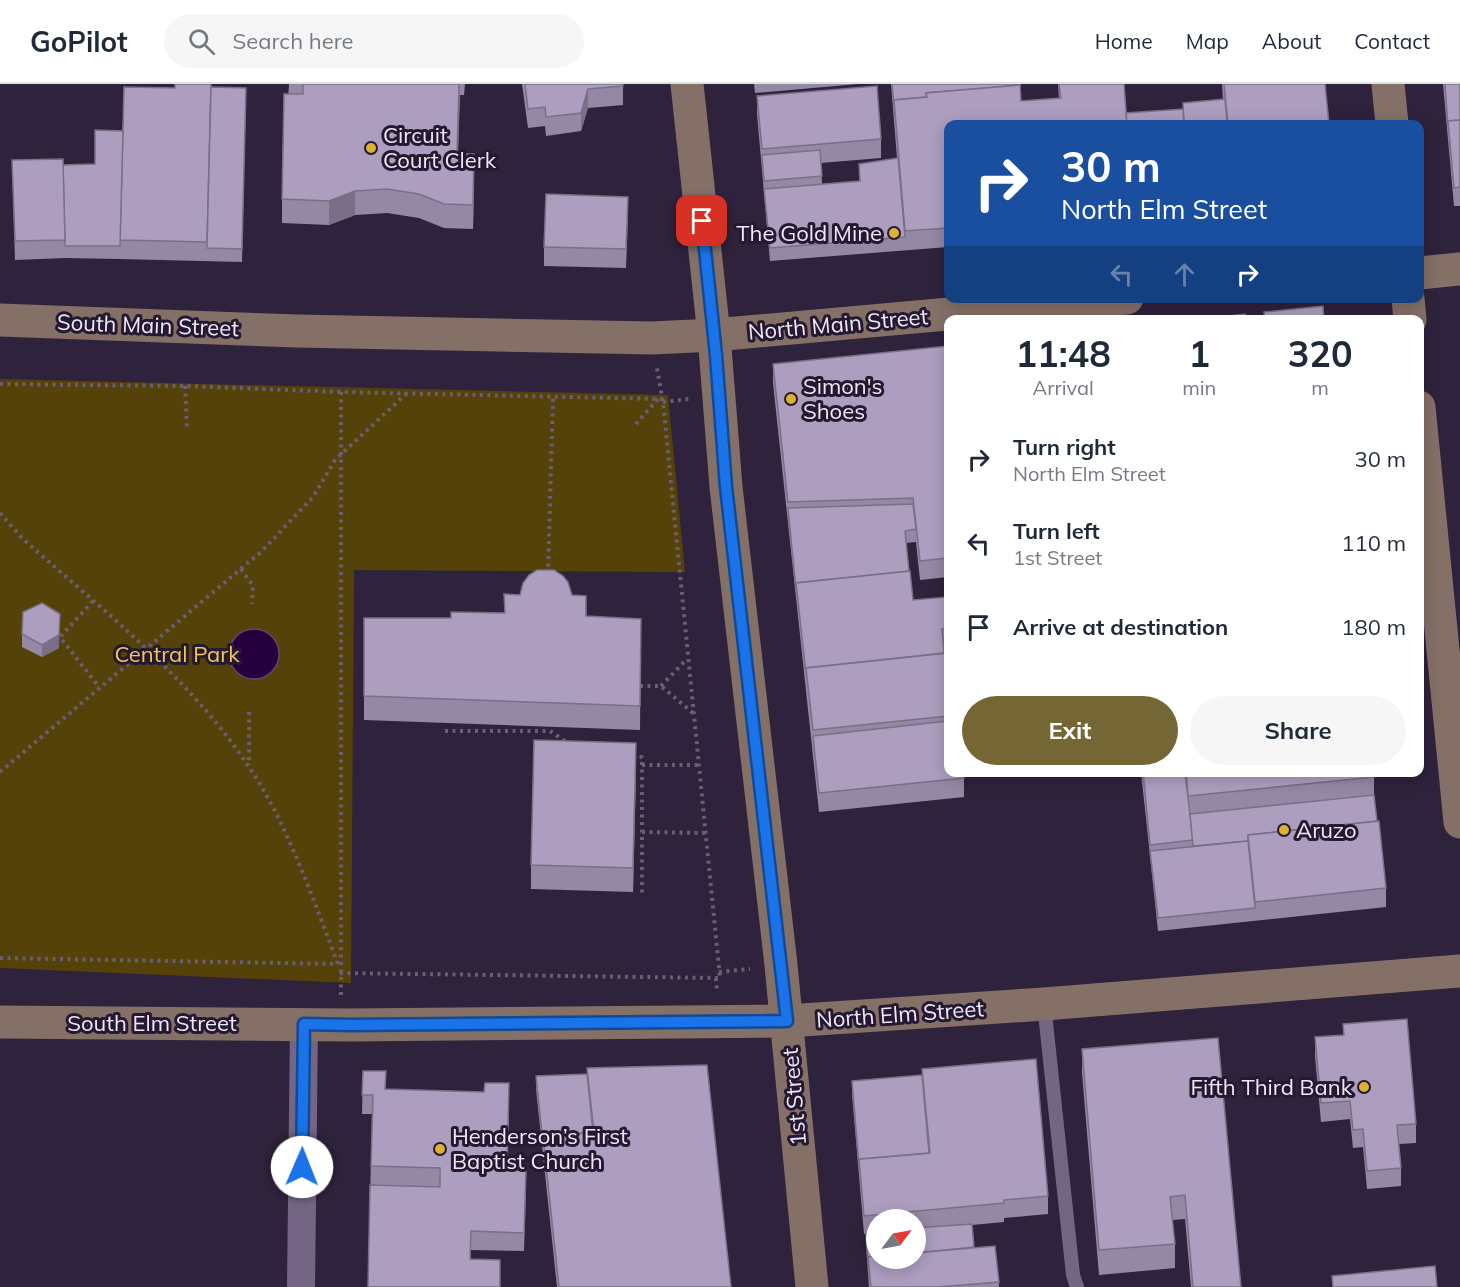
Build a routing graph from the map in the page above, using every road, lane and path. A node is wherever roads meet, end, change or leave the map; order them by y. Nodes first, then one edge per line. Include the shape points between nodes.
1 (687, 84) edge
2 (1388, 84) edge
3 (1392, 120) edge
4 (1460, 269) edge
5 (1424, 273) edge
6 (1071, 303) edge
7 (0, 320) edge
8 (297, 331) joint
9 (714, 335) junction
10 (0, 384) edge
11 (185, 386) junction
12 (340, 392) junction
13 (406, 394) junction
14 (552, 397) junction
15 (660, 398) junction
16 (636, 424) dead end
17 (187, 428) dead end
18 (340, 456) junction
19 (1424, 457) edge
20 (0, 513) edge
21 (241, 569) junction
22 (548, 582) edge
23 (93, 601) junction
24 (252, 604) dead end
25 (146, 650) junction
26 (688, 658) junction
27 (640, 686) edge
28 (661, 687) junction
29 (99, 688) junction
30 (249, 712) dead end
31 (693, 714) junction
32 (445, 731) dead end
33 (569, 744) edge
34 (621, 757) edge
35 (642, 765) junction
36 (698, 765) junction
37 (249, 767) junction
38 (0, 772) edge
39 (1460, 822) edge
40 (642, 832) junction
41 (705, 833) junction
42 (642, 894) dead end
43 (0, 958) edge
44 (338, 963) junction
45 (1460, 971) edge
46 (340, 973) dead end
47 (1044, 1004) junction
48 (787, 1021) junction
49 (0, 1022) edge
50 (304, 1024) junction
51 (302, 1287) edge
52 (812, 1287) edge
53 (1077, 1287) edge

1 - 9 street, 1st Street
2 - 3 street
4 - 5 street
6 - 9 street, North Main Street
7 - 8 street, South Main Street
8 - 9 street, North Main Street via 652,338
9 - 48 street, 1st Street via 726,487
10 - 11 path
11 - 12 path
11 - 17 path
12 - 13 path
12 - 18 path
13 - 14 path
13 - 18 path
14 - 15 path
14 - 22 path
15 - 16 path
15 - 26 path
18 - 21 path via 314,497
18 - 44 path
19 - 39 street
20 - 23 path via 22,538
21 - 24 path via 253,586
21 - 25 path
23 - 25 path
23 - 29 path via 60,638
25 - 29 path
25 - 37 path via 198,701
26 - 28 path
26 - 31 path
27 - 28 path
28 - 31 path
29 - 38 path
30 - 37 path
31 - 36 path
32 - 33 path via 550,731
34 - 35 path via 642,757
35 - 36 path
35 - 40 path
36 - 41 path
37 - 44 path via 278,819
40 - 41 path
40 - 42 path
41 - 46 path via 720,978
43 - 44 path
45 - 47 street, North Elm Street
47 - 48 street, North Elm Street
47 - 53 lane
48 - 50 street, North Elm Street
48 - 52 street, 1st Street
49 - 50 street, South Elm Street
50 - 51 street

